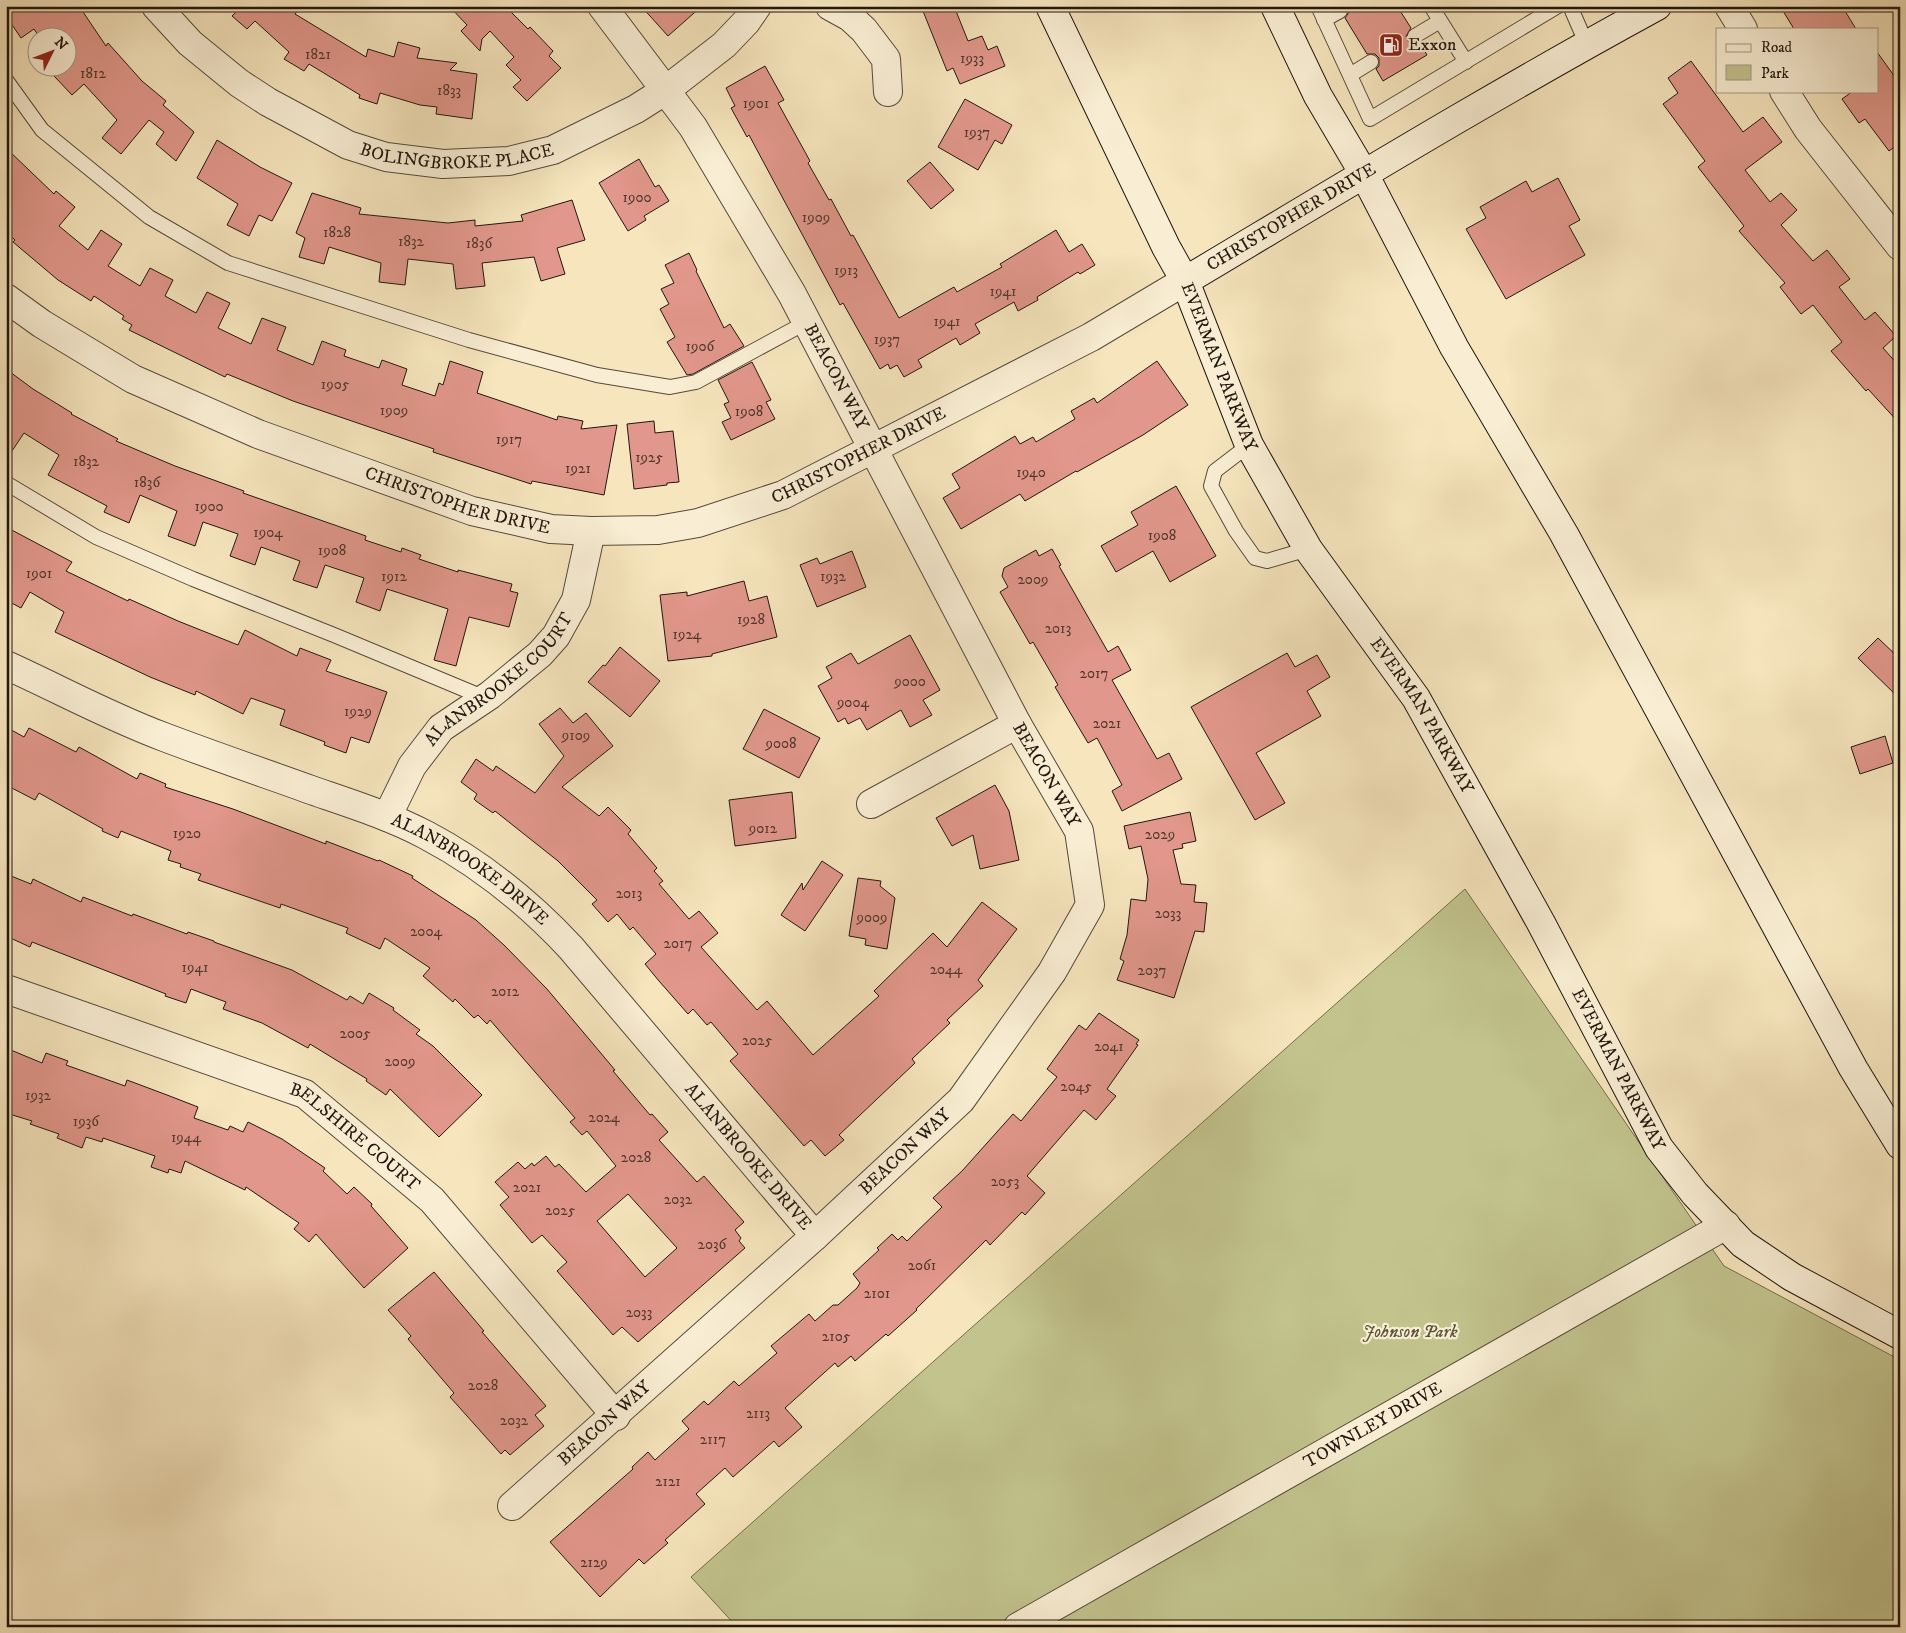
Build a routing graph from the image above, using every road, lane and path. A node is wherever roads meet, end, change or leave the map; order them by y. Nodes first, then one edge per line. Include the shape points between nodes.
1 (156, 6) edge
2 (602, 6) edge
3 (757, 6) edge
4 (830, 6) edge
5 (1050, 6) edge
6 (1275, 6) edge
7 (1431, 6) edge
8 (1558, 6) edge
9 (1570, 6) edge
10 (1656, 6) edge
11 (1728, 6) edge
12 (1321, 10) edge
13 (1340, 11) dead end
14 (1440, 20) junction
15 (1742, 28) edge
16 (1415, 36) dead end
17 (1587, 45) junction
18 (1371, 62) dead end
19 (1466, 62) junction
20 (1350, 75) junction
21 (6, 80) edge
22 (666, 90) junction
23 (888, 92) dead end
24 (1785, 92) edge
25 (1364, 174) junction
26 (1900, 246) edge
27 (1196, 275) junction
28 (6, 298) edge
29 (808, 322) junction
30 (1249, 445) junction
31 (874, 449) junction
32 (6, 482) edge
33 (591, 532) junction
34 (1308, 549) junction
35 (6, 665) edge
36 (485, 698) junction
37 (1017, 724) junction
38 (871, 804) dead end
39 (387, 817) junction
40 (6, 989) edge
41 (1900, 1145) edge
42 (1726, 1225) junction
43 (815, 1236) junction
44 (1900, 1335) edge
45 (616, 1416) junction
46 (512, 1506) dead end
47 (1018, 1627) edge

1 - 22 street, BOLINGBROKE PLACE via 190,43 239,83 348,145 386,157 443,164 510,160 553,150 636,109
2 - 22 street, BEACON WAY
3 - 22 street, BOLINGBROKE PLACE via 724,44
4 - 23 street via 850,17 864,30 886,59
5 - 27 street, EVERMAN PARKWAY via 1166,247
6 - 25 street via 1318,96
7 - 14 lane
8 - 19 lane
9 - 17 lane
10 - 17 street, CHRISTOPHER DRIVE
11 - 15 street
12 - 13 lane
12 - 20 lane
14 - 16 lane
14 - 19 lane
17 - 25 street, CHRISTOPHER DRIVE
18 - 20 lane
19 - 20 lane via 1370,119
21 - 29 lane via 42,130 149,217 228,263 469,340 597,375 670,387 696,382
22 - 29 street, BEACON WAY via 693,127
24 - 26 street via 1808,129
25 - 27 street, CHRISTOPHER DRIVE
25 - 41 street via 1454,347 1564,534 1853,1068
27 - 30 street, EVERMAN PARKWAY
27 - 31 street, CHRISTOPHER DRIVE via 1091,337
28 - 33 street, CHRISTOPHER DRIVE via 42,324 133,379 258,434 472,510 551,529
29 - 31 street, BEACON WAY
30 - 34 street, EVERMAN PARKWAY
30 - 34 lane via 1215,470 1211,486 1236,531 1255,558 1267,561
31 - 33 street, CHRISTOPHER DRIVE via 783,495 698,523 658,530
31 - 37 street, BEACON WAY
32 - 36 lane via 96,537
33 - 36 street, ALANBROOKE COURT via 576,600 556,636 540,654
34 - 42 street, EVERMAN PARKWAY via 1416,698 1541,923 1659,1148 1695,1194
35 - 39 street, ALANBROOKE DRIVE via 161,736
36 - 39 street, ALANBROOKE COURT via 441,728 412,766
37 - 38 street
37 - 43 street, BEACON WAY via 1079,830 1090,905 1052,972 961,1100
39 - 43 street, ALANBROOKE DRIVE via 425,834 489,873 546,921
40 - 45 street, BELSHIRE COURT via 305,1094 432,1200
42 - 44 street, EVERMAN PARKWAY via 1743,1244 1792,1277
42 - 47 street, TOWNLEY DRIVE
43 - 45 street, BEACON WAY
45 - 46 street, BEACON WAY

